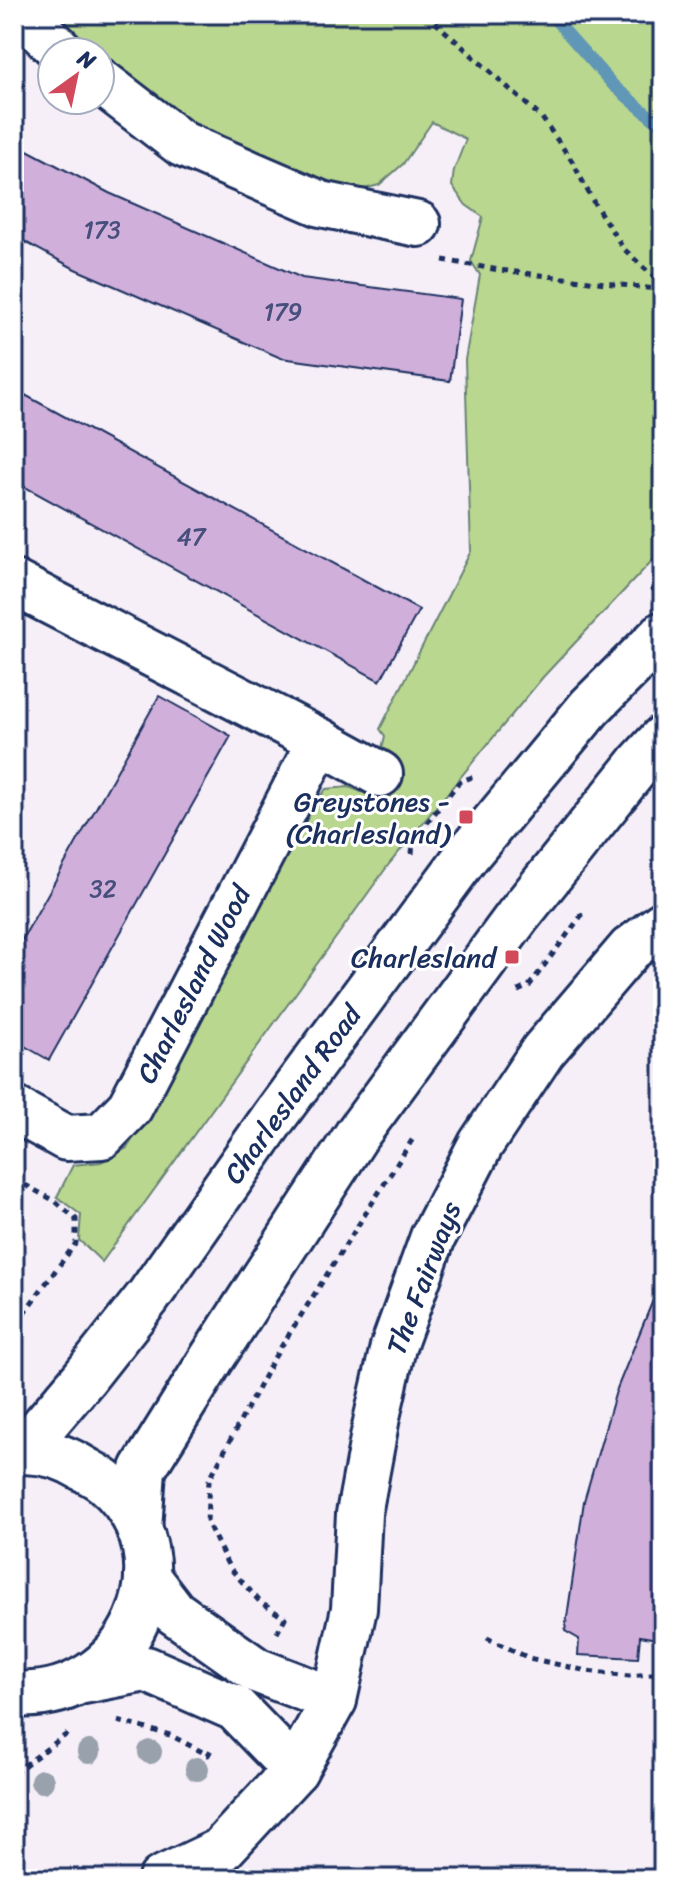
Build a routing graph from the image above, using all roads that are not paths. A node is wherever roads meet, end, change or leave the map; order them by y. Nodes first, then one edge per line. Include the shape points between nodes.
1 (23, 14) edge
2 (46, 36) edge
3 (116, 93) edge
4 (418, 224) road end
5 (14, 583) edge
6 (663, 634) edge
7 (663, 738) edge
8 (320, 741) junction
9 (380, 774) dead end
10 (663, 924) edge
11 (14, 1109) edge
12 (18, 1452) edge
13 (139, 1530) junction
14 (147, 1577) junction
15 (84, 1681) junction
16 (334, 1700) junction
17 (19, 1701) edge
18 (295, 1770) junction
19 (161, 1879) edge

1 - 2 street
3 - 4 street via 182,144 321,204
5 - 8 street
6 - 12 street, Charlesland Road via 590,707 468,854 148,1297
7 - 13 street via 517,917 358,1133 143,1469
8 - 9 street
8 - 11 street, Charlesland Wood via 130,1107 102,1136 66,1138
10 - 16 street, The Fairways via 630,949 543,1051 481,1144 433,1237 393,1347 377,1417 359,1514 354,1609
12 - 13 street via 68,1460 104,1481 126,1504
13 - 14 street
14 - 15 street via 133,1630 108,1663
14 - 16 street via 174,1612 256,1670
15 - 17 street
15 - 18 street via 146,1669 235,1708
16 - 18 street, The Fairways
18 - 19 street, The Fairways via 220,1851

